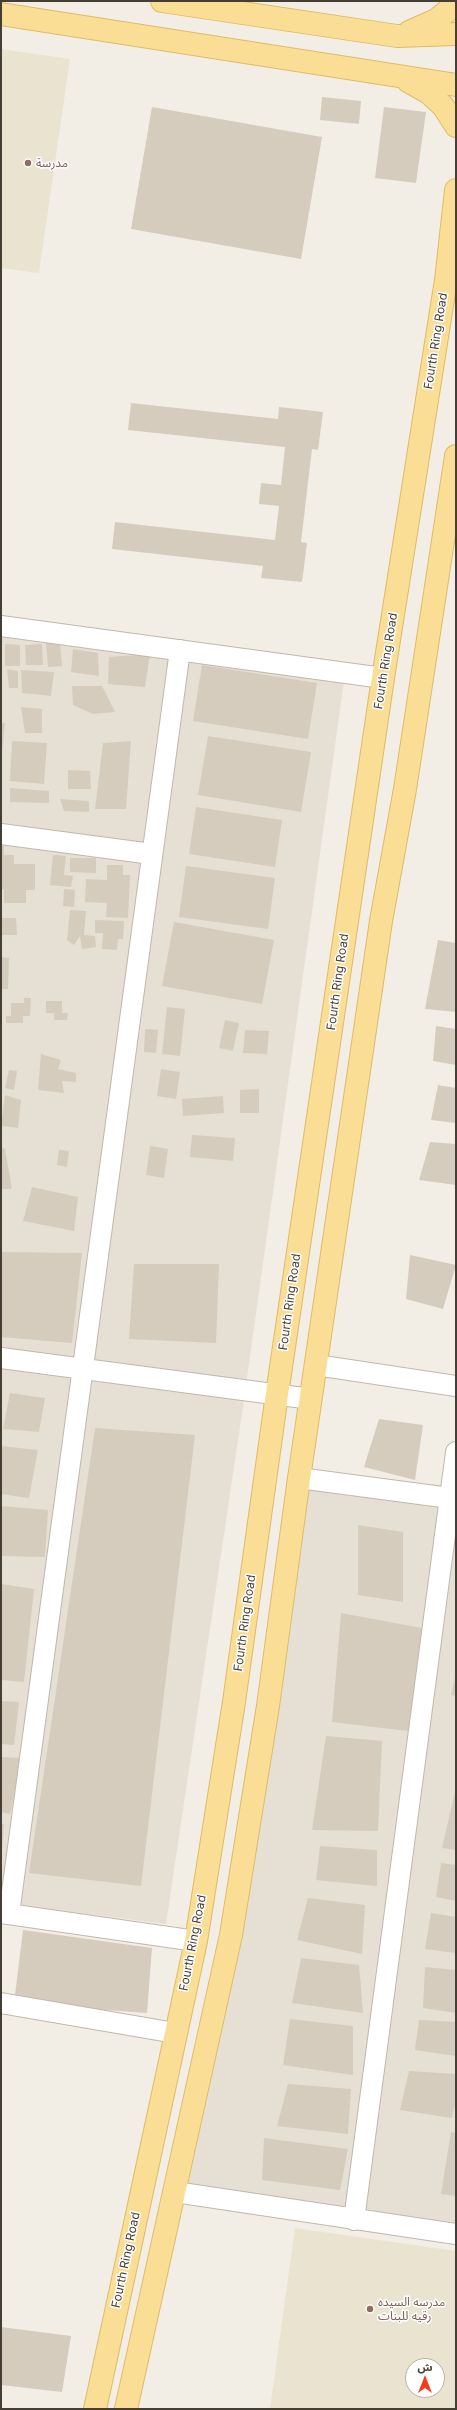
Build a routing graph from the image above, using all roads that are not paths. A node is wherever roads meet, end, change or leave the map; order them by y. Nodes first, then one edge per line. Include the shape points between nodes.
1 (162, 1) edge
2 (456, 4) edge
3 (1, 14) edge
4 (456, 34) edge
5 (396, 36) junction
6 (396, 76) junction
7 (456, 85) edge
8 (456, 126) edge
9 (456, 190) edge
10 (456, 456) edge
11 (1, 626) edge
12 (180, 650) junction
13 (383, 678) junction
14 (1, 834) edge
15 (152, 854) junction
16 (1, 1358) edge
17 (316, 1365) junction
18 (82, 1368) junction
19 (456, 1386) edge
20 (277, 1394) junction
21 (311, 1399) junction
22 (456, 1452) edge
23 (299, 1478) junction
24 (450, 1498) junction
25 (449, 1549) edge
26 (5, 1914) edge
27 (196, 1940) junction
28 (1, 2003) edge
29 (175, 2033) junction
30 (175, 2192) junction
31 (354, 2220) junction
32 (456, 2234) edge
33 (95, 2409) edge
34 (126, 2409) edge

1 - 5 main road
2 - 5 main road via 436,20
3 - 6 main road
4 - 5 main road
6 - 7 main road
6 - 8 main road via 429,93 443,106
9 - 13 main road, Fourth Ring Road via 446,280
10 - 17 main road via 405,789 381,921
11 - 12 street
12 - 13 street
12 - 15 street
13 - 20 main road, Fourth Ring Road
14 - 15 street
15 - 18 street
16 - 18 street
17 - 19 street
17 - 21 main road
18 - 20 street
18 - 26 street
20 - 21 street
20 - 27 main road, Fourth Ring Road via 234,1702
21 - 23 main road
22 - 24 street
23 - 24 street
23 - 30 main road via 268,1706 231,1935
24 - 25 street
25 - 31 street
26 - 27 street
27 - 29 main road, Fourth Ring Road
28 - 29 street
29 - 33 main road, Fourth Ring Road
30 - 31 street
30 - 34 main road
31 - 32 street

